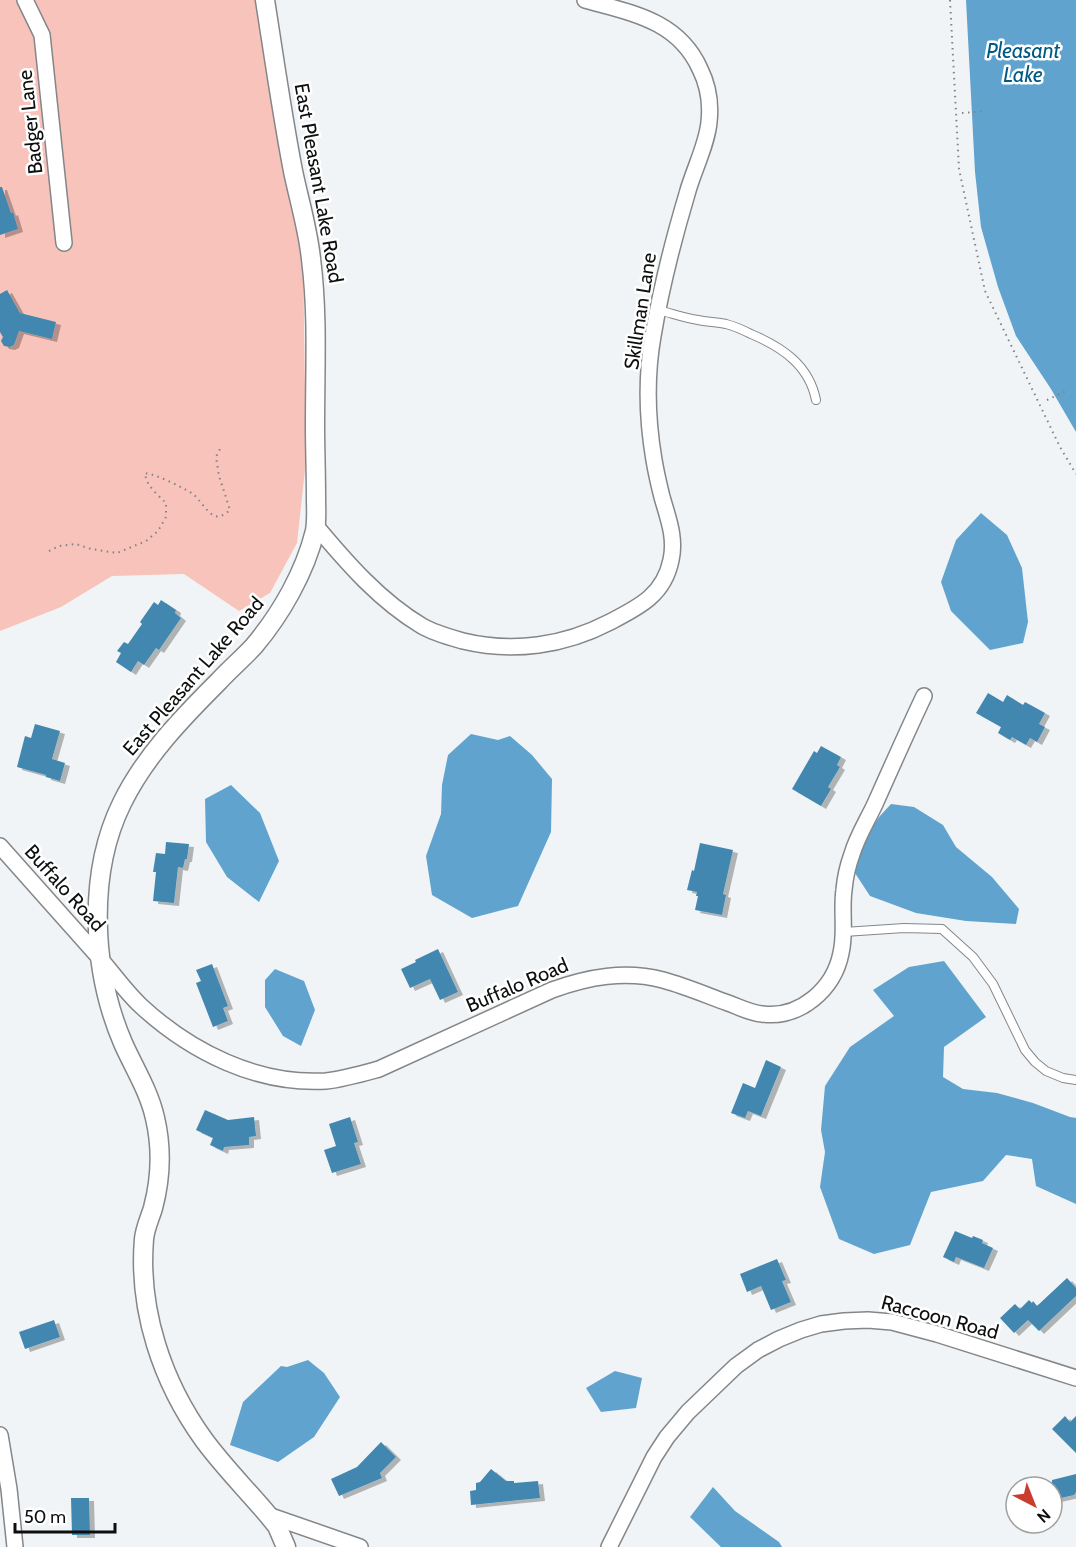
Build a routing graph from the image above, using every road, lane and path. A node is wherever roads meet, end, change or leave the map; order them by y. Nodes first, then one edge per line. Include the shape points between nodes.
1 (25, 0) edge
2 (265, 0) edge
3 (585, 0) edge
4 (950, 0) edge
5 (986, 111) dead end
6 (962, 113) dead end
7 (64, 243) dead end
8 (658, 310) junction
9 (1066, 391) dead end
10 (816, 400) dead end
11 (1047, 400) dead end
12 (221, 447) dead end
13 (1076, 474) edge
14 (316, 526) junction
15 (49, 551) dead end
16 (924, 696) dead end
17 (0, 846) edge
18 (844, 932) junction
19 (101, 960) junction
20 (1076, 1080) edge
21 (1076, 1378) edge
22 (0, 1435) edge
23 (268, 1515) junction
24 (15, 1547) edge
25 (286, 1547) edge
26 (360, 1547) edge
27 (609, 1547) edge

1 - 7 street, Badger Lane via 42,35
2 - 14 street, East Pleasant Lake Road via 311,257 315,300
3 - 8 street, Skillman Lane via 648,18 665,27 692,54 706,86 709,122 674,236
4 - 13 path via 959,168 986,291
5 - 6 path
8 - 10 lane via 726,324 775,345 798,362
8 - 14 street, Skillman Lane via 650,356 650,426 673,545 667,575 658,590 636,610 594,631 546,645 496,646 450,637 423,627 398,609 342,558
9 - 11 path
12 - 15 path via 216,458 230,510 226,513 213,516 193,494 145,473 150,486 166,503 166,517 146,541 117,553 76,544
14 - 19 street, East Pleasant Lake Road via 299,575 271,624 150,756 120,807 102,863 98,895
16 - 18 street, Buffalo Road via 852,853 844,890
17 - 19 street, Buffalo Road
18 - 19 street, Buffalo Road via 836,971 817,996 794,1011 764,1015 662,980 596,977 552,990 379,1069 327,1081 275,1078 212,1056 164,1026
18 - 20 lane via 942,929 973,957 993,984 1025,1050 1035,1062 1046,1071
19 - 23 street, East Pleasant Lake Road via 113,1016 148,1093 159,1141 157,1193 144,1233 143,1265 149,1318 160,1359 182,1407 205,1442
21 - 27 street, Raccoon Road via 892,1322 844,1321 801,1330 758,1350 688,1412 654,1457
22 - 24 street
23 - 25 street, East Pleasant Lake Road
23 - 26 street

